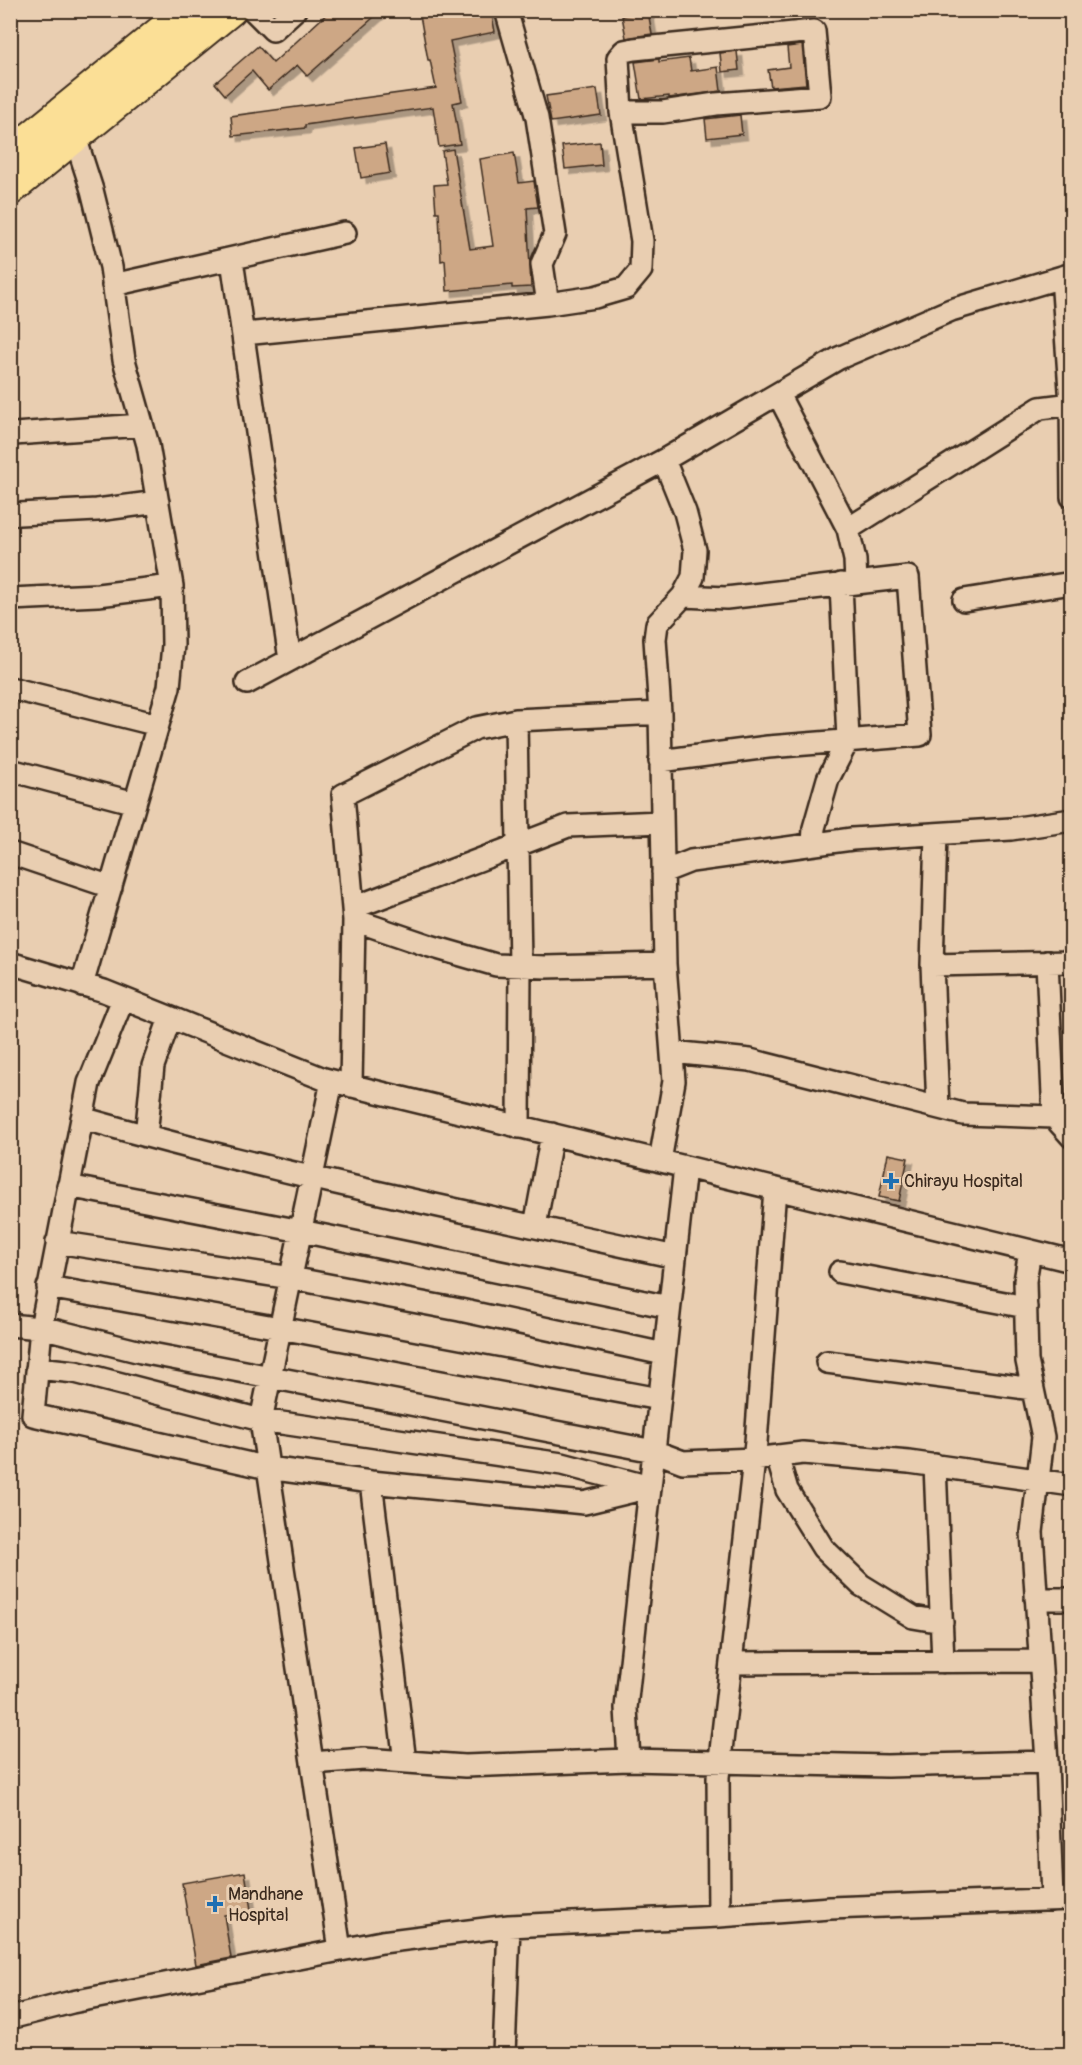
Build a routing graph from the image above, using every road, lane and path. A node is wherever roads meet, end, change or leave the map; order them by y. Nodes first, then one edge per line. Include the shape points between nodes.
1 (187, 10) edge
2 (231, 10) edge
3 (253, 10) edge
4 (295, 10) edge
5 (506, 10) edge
6 (621, 112) junction
7 (75, 137) junction
8 (10, 154) edge
9 (10, 190) edge
10 (345, 233) dead end
11 (232, 260) junction
12 (1067, 275) edge
13 (113, 285) junction
14 (548, 303) junction
15 (244, 334) junction
16 (778, 394) junction
17 (1071, 404) edge
18 (142, 425) junction
19 (14, 434) dead end
20 (664, 460) junction
21 (1071, 497) edge
22 (158, 502) junction
23 (19, 514) dead end
24 (848, 529) junction
25 (1071, 583) edge
26 (849, 584) junction
27 (172, 586) junction
28 (683, 596) junction
29 (10, 599) edge
30 (964, 600) dead end
31 (290, 660) junction
32 (247, 683) dead end
33 (10, 687) edge
34 (660, 713) junction
35 (516, 720) junction
36 (158, 725) junction
37 (848, 740) junction
38 (660, 761) junction
39 (10, 770) edge
40 (135, 803) junction
41 (1071, 820) edge
42 (661, 822) junction
43 (936, 834) junction
44 (813, 844) junction
45 (518, 845) junction
46 (10, 853) edge
47 (663, 872) junction
48 (111, 887) junction
49 (353, 914) junction
50 (1047, 962) junction
51 (1071, 962) edge
52 (10, 963) edge
53 (665, 964) junction
54 (932, 965) junction
55 (520, 966) junction
56 (82, 985) junction
57 (123, 999) junction
58 (170, 1018) junction
59 (672, 1052) junction
60 (342, 1083) junction
61 (938, 1107) junction
62 (1054, 1117) junction
63 (82, 1118) junction
64 (519, 1127) junction
65 (552, 1134) junction
66 (146, 1136) junction
67 (1071, 1137) edge
68 (660, 1161) junction
69 (686, 1167) junction
70 (312, 1178) junction
71 (68, 1186) junction
72 (775, 1189) junction
73 (535, 1226) junction
74 (301, 1231) junction
75 (57, 1242) junction
76 (1030, 1251) junction
77 (675, 1257) junction
78 (1071, 1261) edge
79 (840, 1272) dead end
80 (291, 1278) junction
81 (48, 1287) junction
82 (1026, 1306) junction
83 (669, 1307) junction
84 (10, 1325) edge
85 (40, 1328) junction
86 (280, 1328) junction
87 (664, 1354) junction
88 (827, 1362) dead end
89 (37, 1368) junction
90 (270, 1376) junction
91 (1033, 1389) junction
92 (659, 1399) junction
93 (261, 1420) junction
94 (654, 1451) junction
95 (777, 1456) junction
96 (754, 1459) junction
97 (935, 1465) junction
98 (268, 1468) junction
99 (1038, 1480) junction
100 (371, 1482) junction
101 (1071, 1485) edge
102 (650, 1487) junction
103 (1036, 1599) junction
104 (1071, 1599) edge
105 (942, 1622) junction
106 (1040, 1661) junction
107 (943, 1662) junction
108 (731, 1663) junction
109 (628, 1760) junction
110 (405, 1762) junction
111 (1047, 1762) junction
112 (312, 1763) junction
113 (720, 1763) junction
114 (1062, 1899) edge
115 (719, 1916) junction
116 (509, 1926) junction
117 (340, 1950) junction
118 (10, 2018) edge
119 (504, 2055) edge

1 - 8 highway
2 - 7 highway
3 - 4 street via 273,30
5 - 14 street via 537,118 555,234 542,264
6 - 6 street via 618,58 624,51 814,32 820,96 663,112
6 - 14 street via 642,240 641,270 626,288
7 - 9 highway
7 - 13 street via 92,190
10 - 11 street
11 - 13 street
11 - 15 street
12 - 16 street via 951,310 838,358
12 - 17 street
13 - 18 street via 124,360
14 - 15 street
15 - 31 street
16 - 20 street
16 - 24 street
17 - 21 street
17 - 24 street via 1040,408
18 - 19 street
18 - 22 street
20 - 28 street via 695,550 693,577
20 - 31 street
22 - 23 street
22 - 27 street
24 - 26 street via 855,560
25 - 30 street
26 - 28 street via 726,598
26 - 37 street
26 - 37 street via 908,577 920,735
27 - 29 street via 98,595
27 - 36 street via 169,687
28 - 34 street via 657,624
31 - 32 street
33 - 36 street
34 - 35 street
34 - 38 street
35 - 45 street
35 - 49 street via 476,728 343,795
36 - 40 street
37 - 38 street
37 - 44 street via 828,778
38 - 42 street
39 - 40 street
40 - 48 street
41 - 43 street
42 - 45 street via 568,826
42 - 47 street
43 - 44 street
43 - 54 street
44 - 47 street via 691,861
45 - 49 street
45 - 55 street
46 - 48 street
47 - 53 street
48 - 56 street
49 - 55 street via 430,946 496,965
49 - 60 street
50 - 51 street
50 - 54 street
50 - 62 street
52 - 56 street
53 - 55 street
53 - 59 street
54 - 61 street
55 - 64 street
56 - 57 street
57 - 58 street
57 - 63 street via 89,1083
58 - 60 street
58 - 66 street via 153,1066
59 - 61 street via 750,1060
59 - 68 street via 674,1081
60 - 64 street
60 - 70 street
61 - 62 street via 963,1114
62 - 67 street
63 - 66 street
63 - 71 street
64 - 65 street
65 - 68 street
65 - 73 street
66 - 70 street
68 - 69 street
69 - 72 street
69 - 77 street
70 - 73 street
70 - 74 street
71 - 74 street
71 - 75 street
72 - 76 street
72 - 96 street
73 - 77 street
74 - 80 street
74 - 83 street
75 - 80 street
75 - 81 street
76 - 78 street
76 - 82 street
77 - 83 street
79 - 82 street
80 - 86 street
80 - 87 street
81 - 85 street
81 - 86 street
82 - 91 street via 1027,1361
83 - 87 street
84 - 85 street
85 - 89 street
85 - 90 street
86 - 90 street
86 - 92 street
87 - 92 street
88 - 91 street
89 - 93 street via 75,1372
89 - 98 street via 33,1415
90 - 93 street
90 - 94 street
91 - 99 street via 1042,1437
92 - 94 street
93 - 98 street
93 - 102 street via 562,1464
94 - 96 street via 683,1462
94 - 102 street
95 - 96 street
95 - 97 street via 803,1453
95 - 105 street via 787,1490 823,1548 861,1585 913,1617
96 - 108 street
97 - 99 street
97 - 105 street
98 - 100 street
98 - 112 street
99 - 101 street
99 - 103 street via 1032,1532
100 - 102 street via 584,1503
100 - 110 street
102 - 109 street via 626,1708
103 - 104 street
103 - 106 street
105 - 107 street
106 - 107 street
106 - 111 street
107 - 108 street
108 - 113 street
109 - 110 street via 465,1766
109 - 113 street
110 - 112 street via 364,1759
111 - 113 street via 887,1766
111 - 114 street
112 - 117 street
113 - 115 street
114 - 115 street
115 - 116 street
116 - 117 street via 382,1941
116 - 119 street
117 - 118 street via 72,2002

